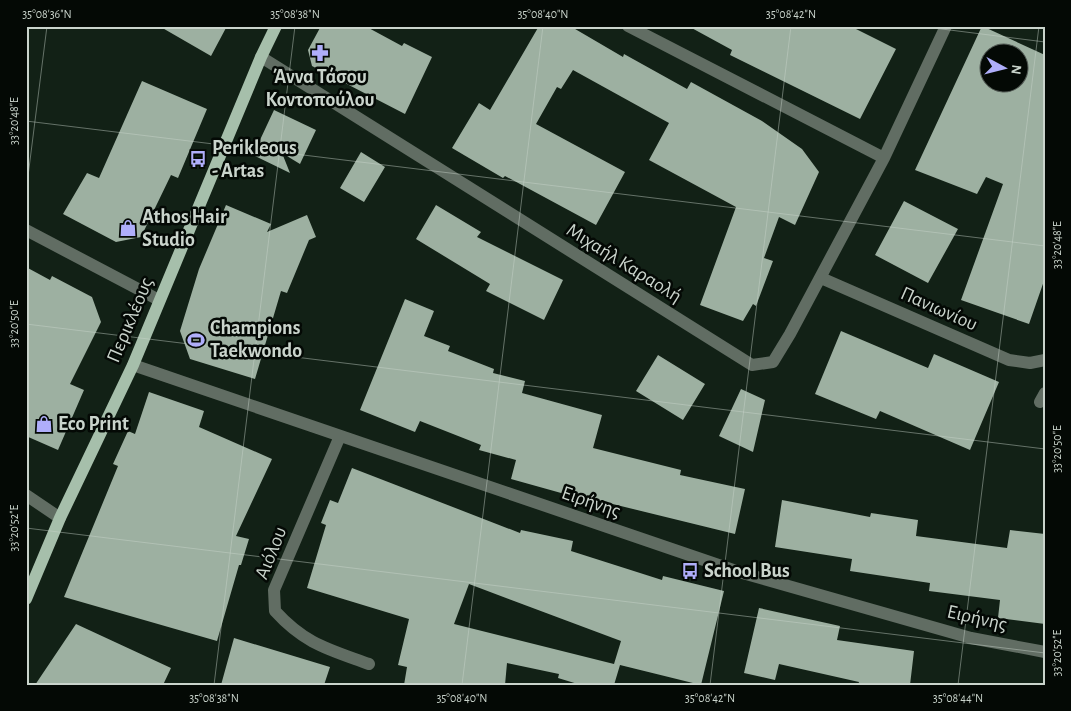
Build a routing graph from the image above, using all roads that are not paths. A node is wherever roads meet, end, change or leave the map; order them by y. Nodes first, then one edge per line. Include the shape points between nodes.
1 (276, 26) edge
2 (628, 26) edge
3 (946, 26) edge
4 (261, 57) junction
5 (884, 158) junction
6 (26, 230) edge
7 (821, 278) junction
8 (159, 300) junction
9 (1045, 360) edge
10 (133, 366) junction
11 (340, 436) junction
12 (26, 495) edge
13 (60, 518) junction
14 (26, 599) edge
15 (1045, 652) edge
16 (369, 664) dead end

1 - 4 main road, Περικλέους
2 - 5 street
3 - 5 street, Μιχαήλ Καραολή
4 - 7 street, Μιχαήλ Καραολή via 752,365 773,362
4 - 8 main road, Περικλέους
5 - 7 street, Μιχαήλ Καραολή
6 - 8 street
7 - 9 street, Πανιωνίου via 1009,360 1030,363
8 - 10 main road, Περικλέους
10 - 11 street, Ειρήνης
10 - 13 main road, Περικλέους
11 - 15 street, Ειρήνης via 739,572 971,638
11 - 16 street, Αιόλου via 274,590 275,611 314,644
12 - 13 street
13 - 14 main road, Περικλέους

